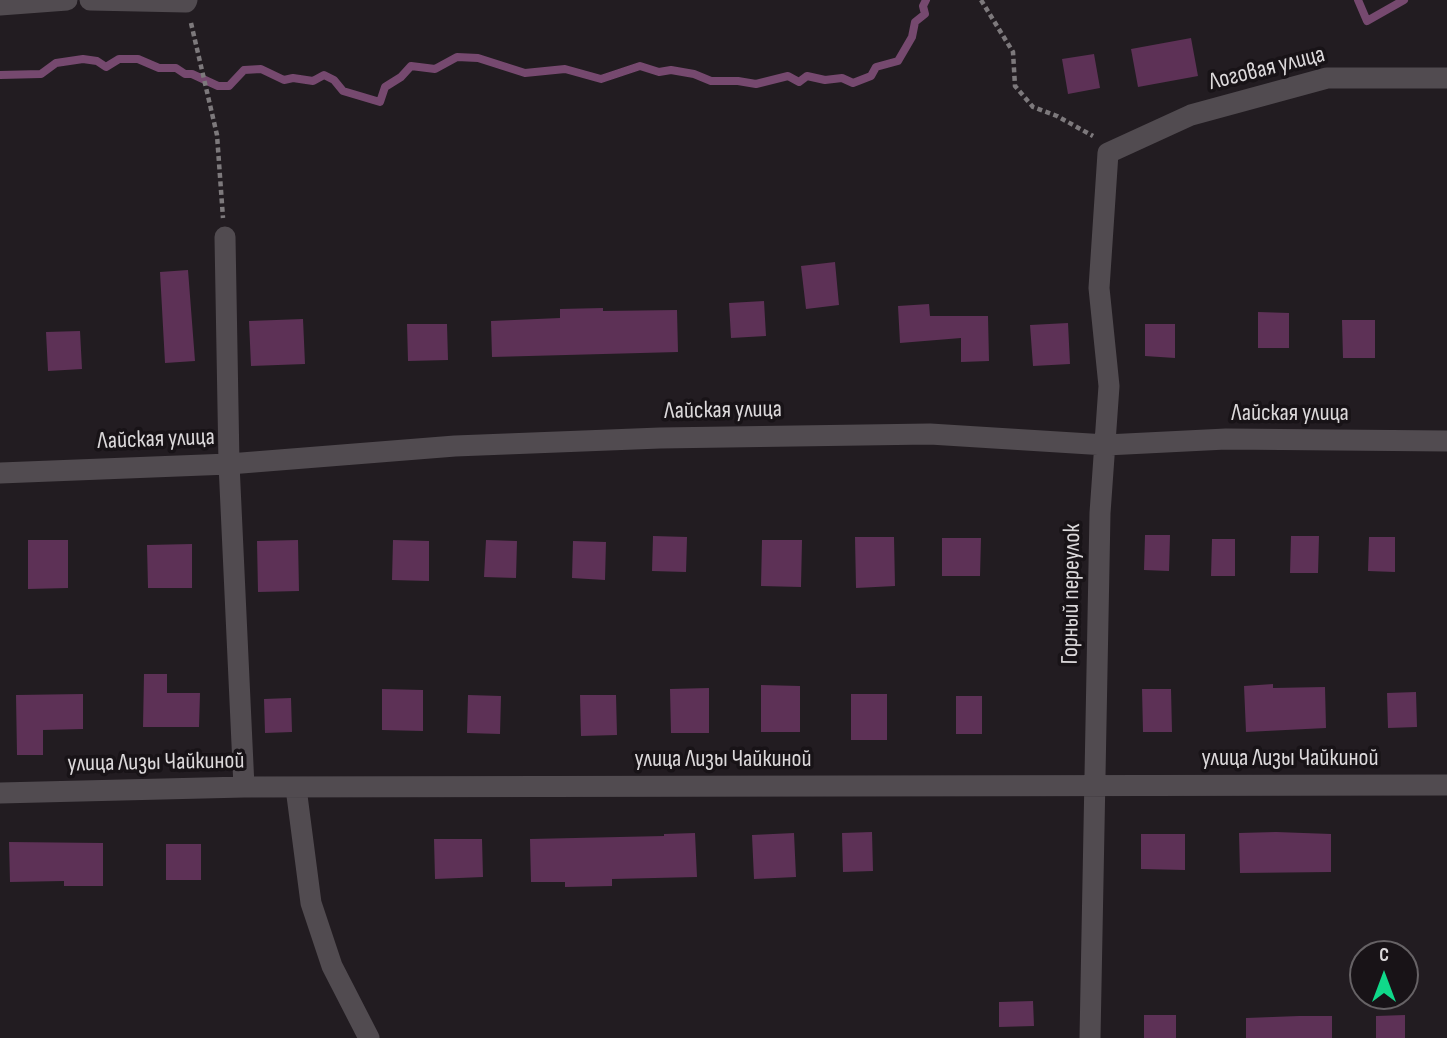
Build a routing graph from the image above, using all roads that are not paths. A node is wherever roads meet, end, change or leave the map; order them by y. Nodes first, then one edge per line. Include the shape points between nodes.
1 (67, 0) edge
2 (90, 0) edge
3 (187, 1) edge
4 (0, 5) edge
5 (1447, 78) edge
6 (1108, 153) joint
7 (225, 237) road end
8 (1447, 441) edge
9 (1106, 445) junction
10 (229, 464) junction
11 (0, 473) edge
12 (1094, 785) junction
13 (1447, 785) edge
14 (244, 787) junction
15 (296, 788) junction
16 (0, 793) edge
17 (369, 1038) edge
18 (1090, 1038) edge

1 - 4 street
2 - 3 street
5 - 6 street, Логовая улица via 1327,78 1191,115
6 - 9 street, Горный переулок via 1099,288 1109,386
7 - 10 street
8 - 9 street, Лайская улица via 1226,439
9 - 10 street, Лайская улица via 930,434 660,438 455,446
9 - 12 street, Горный переулок via 1100,513
10 - 11 street, Лайская улица
10 - 14 street
12 - 13 street, улица Лизы Чайкиной
12 - 15 street, улица Лизы Чайкиной
12 - 18 street, Горный переулок
14 - 15 street, улица Лизы Чайкиной
14 - 16 street, улица Лизы Чайкиной
15 - 17 street via 311,903 332,966

